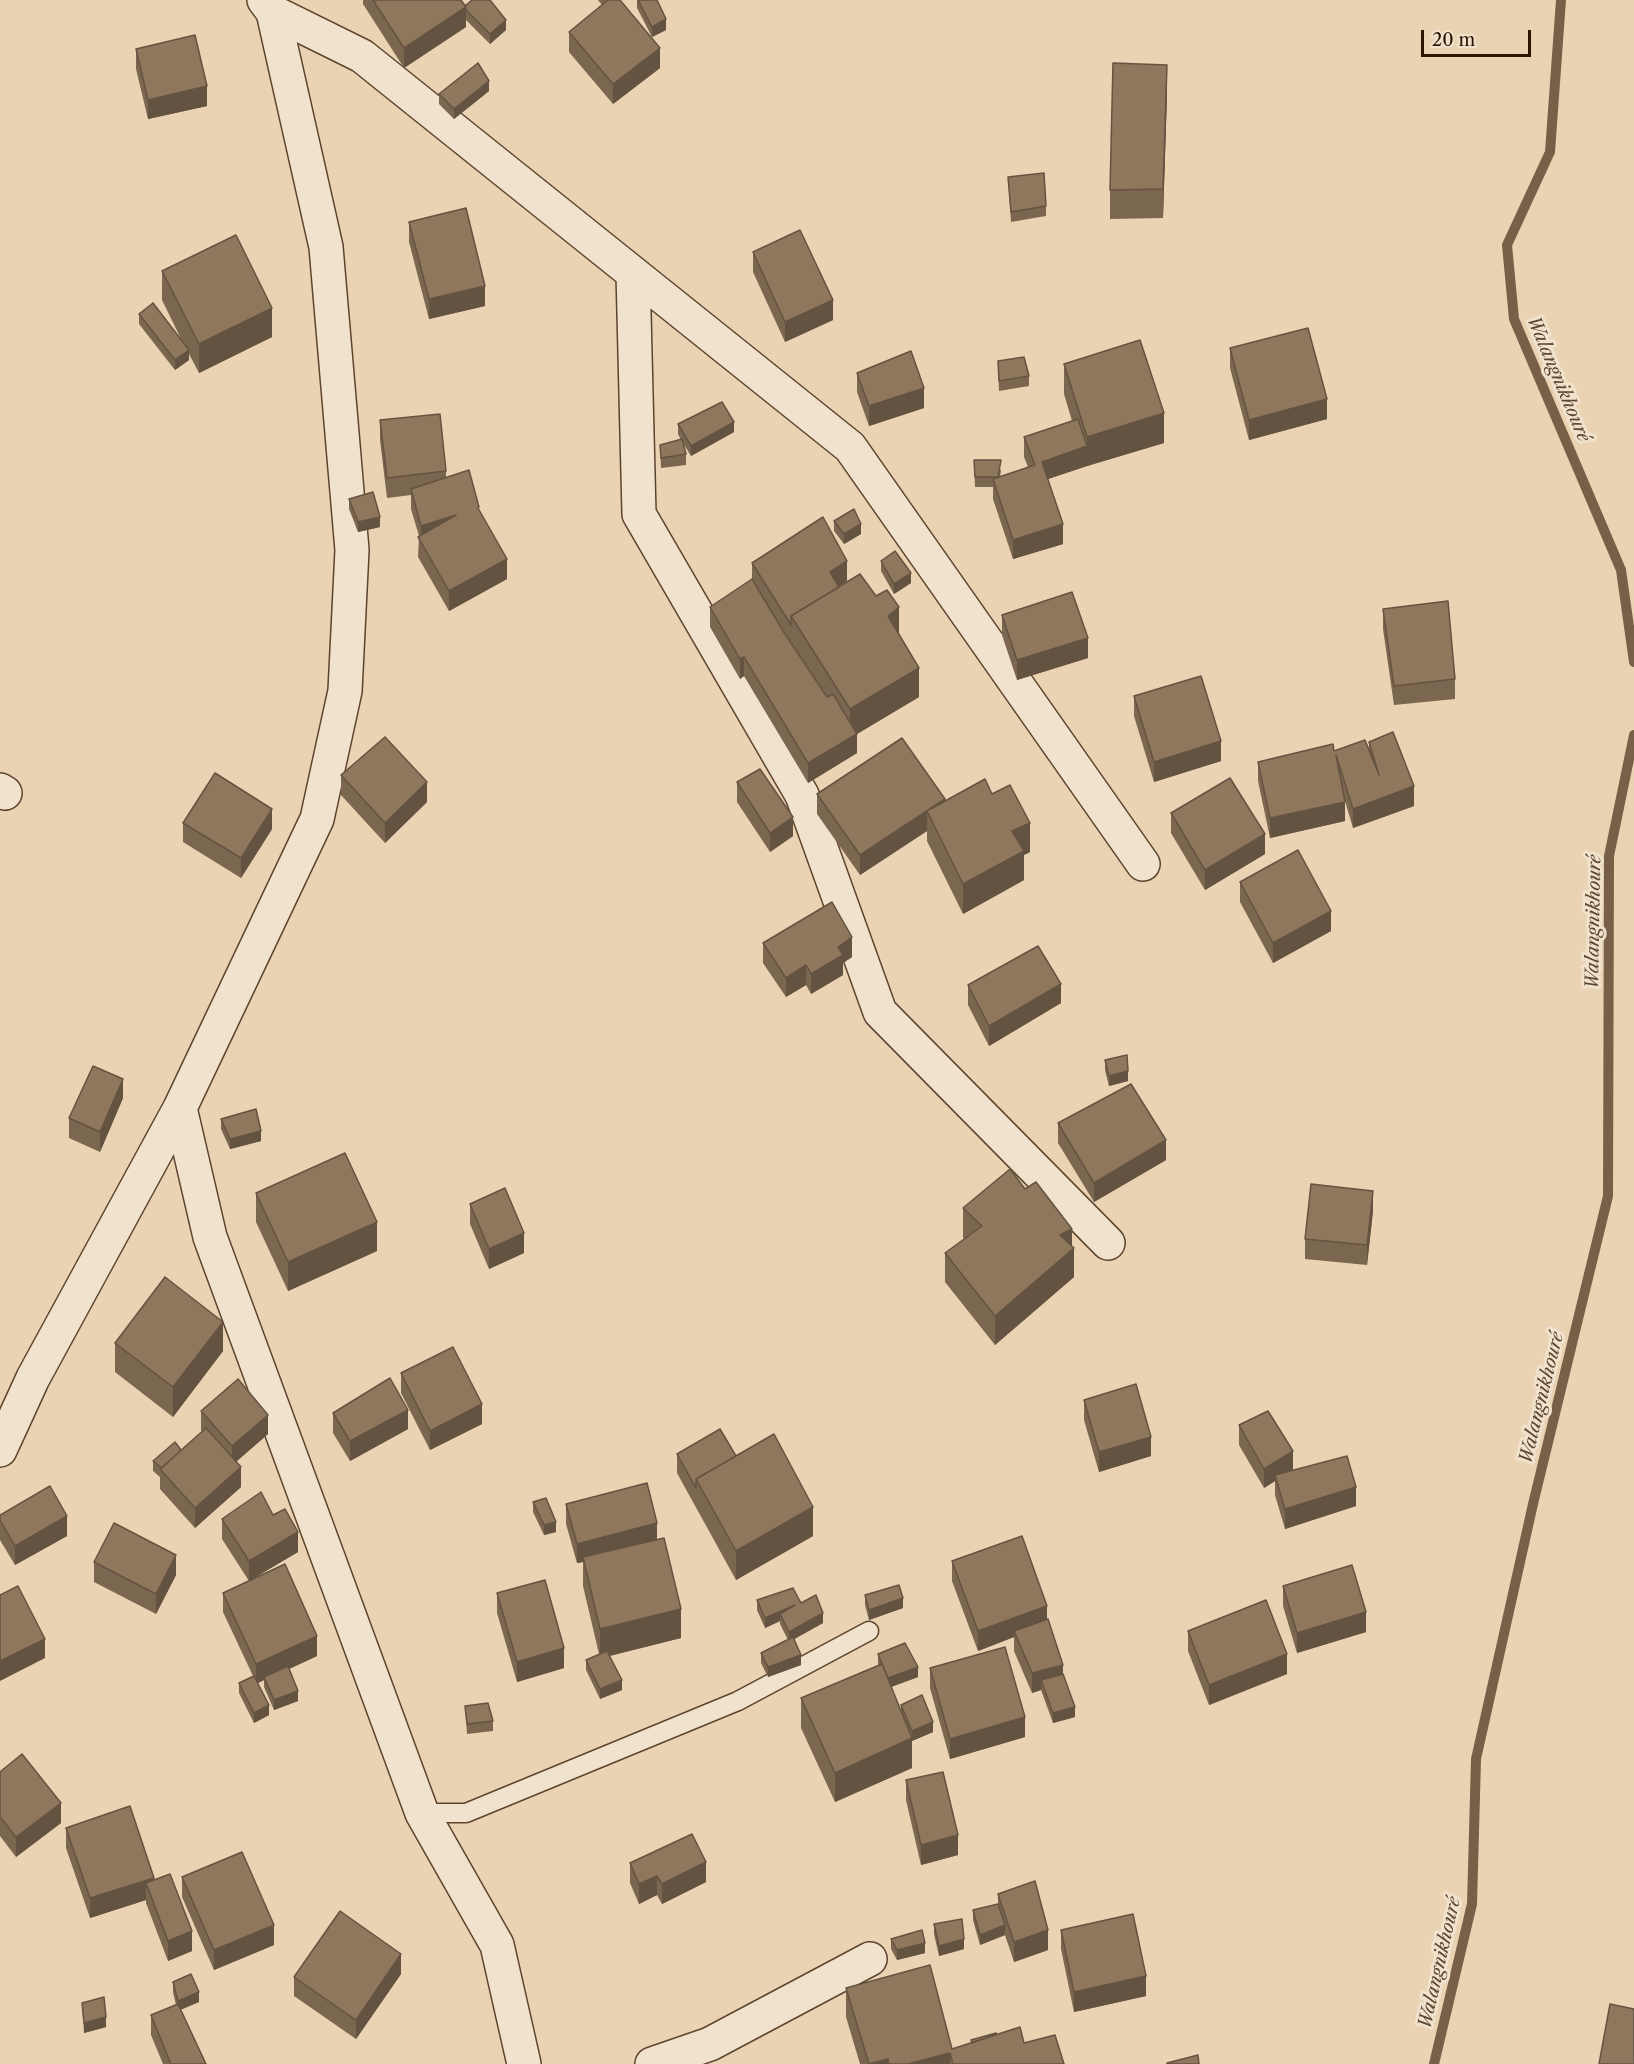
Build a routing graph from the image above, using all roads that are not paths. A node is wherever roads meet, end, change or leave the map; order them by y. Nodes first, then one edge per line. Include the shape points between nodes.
1 (269, 6) edge
2 (633, 273) junction
3 (1143, 864) dead end
4 (180, 1108) junction
5 (1108, 1243) dead end
6 (0, 1450) edge
7 (869, 1631) dead end
8 (422, 1813) junction
9 (870, 1959) dead end
10 (524, 2064) edge
11 (652, 2064) edge

1 - 2 street via 362,56
1 - 4 street via 326,247 352,550 345,691 317,819
2 - 3 street via 850,447
2 - 5 street via 639,514 802,795 880,1012
4 - 6 street via 33,1378
4 - 8 street via 210,1238
7 - 8 lane via 738,1701 466,1813
8 - 10 street via 497,1945
9 - 11 street via 710,2044

